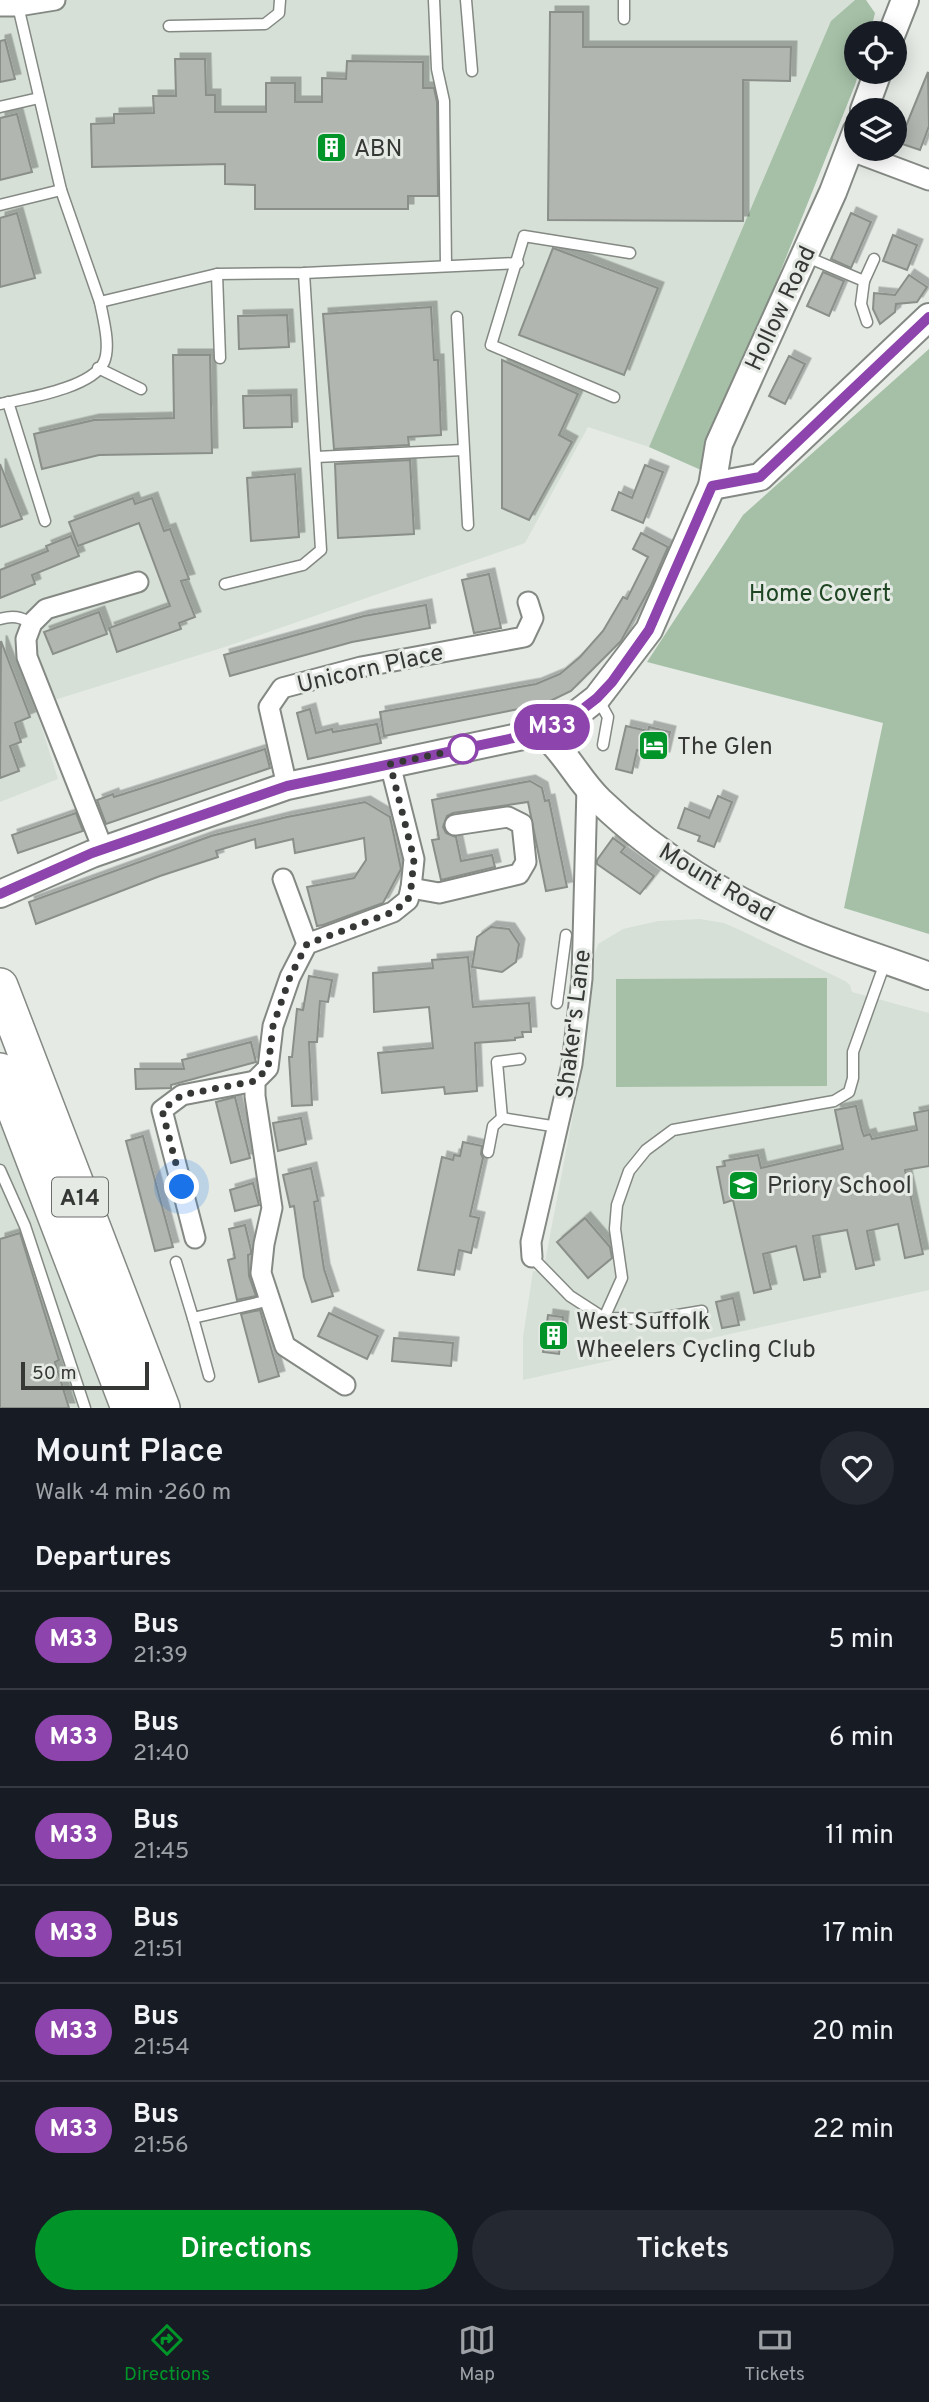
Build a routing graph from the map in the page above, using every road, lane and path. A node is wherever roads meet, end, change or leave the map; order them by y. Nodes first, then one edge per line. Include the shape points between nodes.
1 (54, 0) edge
2 (280, 0) edge
3 (434, 0) edge
4 (466, 0) edge
5 (624, 0) edge
6 (905, 0) edge
7 (9, 6) edge
8 (624, 19) dead end
9 (897, 21) edge
10 (169, 26) dead end
11 (472, 71) dead end
12 (39, 98) junction
13 (0, 107) edge
14 (845, 161) edge
15 (891, 161) edge
16 (929, 180) edge
17 (61, 190) junction
18 (0, 205) edge
19 (630, 253) dead end
20 (804, 256) junction
21 (874, 259) dead end
22 (518, 263) junction
23 (446, 266) junction
24 (304, 273) junction
25 (217, 274) junction
26 (864, 281) junction
27 (100, 302) junction
28 (457, 317) dead end
29 (867, 322) dead end
30 (927, 323) edge
31 (220, 358) dead end
32 (98, 368) junction
33 (141, 389) dead end
34 (614, 397) dead end
35 (4, 403) edge
36 (463, 450) junction
37 (316, 457) junction
38 (712, 486) junction
39 (45, 521) dead end
40 (468, 526) dead end
41 (138, 582) dead end
42 (225, 584) dead end
43 (528, 602) dead end
44 (0, 619) edge
45 (32, 623) junction
46 (597, 698) junction
47 (542, 732) junction
48 (603, 746) dead end
49 (390, 764) junction
50 (287, 786) junction
51 (587, 787) junction
52 (454, 825) dead end
53 (103, 849) junction
54 (283, 879) dead end
55 (411, 888) junction
56 (0, 894) edge
57 (566, 934) dead end
58 (307, 944) junction
59 (886, 960) junction
60 (561, 976) junction
61 (929, 976) edge
62 (582, 979) junction
63 (0, 986) edge
64 (557, 1003) dead end
65 (520, 1059) dead end
66 (0, 1071) edge
67 (255, 1081) junction
68 (502, 1118) junction
69 (559, 1127) junction
70 (488, 1152) dead end
71 (0, 1170) edge
72 (195, 1238) dead end
73 (532, 1257) joint
74 (176, 1262) dead end
75 (270, 1300) junction
76 (702, 1311) dead end
77 (193, 1318) junction
78 (604, 1318) junction
79 (209, 1376) dead end
80 (345, 1385) dead end
81 (85, 1408) edge
82 (129, 1408) edge
83 (162, 1408) edge

1 - 7 street
2 - 10 lane via 279,13 265,24
3 - 23 lane via 437,69 444,101
4 - 11 lane
5 - 8 lane
6 - 9 street
7 - 12 lane
12 - 13 lane
12 - 17 lane
14 - 20 street, Hollow Road
15 - 16 street
17 - 18 lane
17 - 27 lane
19 - 22 lane via 524,236
20 - 26 lane
20 - 38 street, Hollow Road via 719,444
21 - 26 lane
22 - 23 lane
22 - 34 lane via 491,345
23 - 24 lane
24 - 25 lane
24 - 37 lane
25 - 27 lane
25 - 31 lane
26 - 29 lane via 861,304
27 - 32 lane via 106,333 104,362
28 - 36 lane
30 - 38 street via 760,477
32 - 33 lane
32 - 35 lane via 87,380
35 - 39 lane
36 - 37 lane
36 - 40 lane
37 - 42 lane via 321,550 303,565
38 - 46 street, Hollow Road via 649,630
41 - 45 street via 46,609
43 - 50 street, Unicorn Place via 533,618 523,637 361,667 282,688 269,707
44 - 45 lane via 20,617
45 - 53 street via 26,639 27,657
46 - 47 street, Hollow Road via 570,719
46 - 48 lane via 608,717
47 - 49 street, Hollow Road
47 - 51 street, Mount Road via 565,754
49 - 50 street, Hollow Road
49 - 55 street via 414,859
50 - 53 street, Hollow Road
51 - 59 street, Mount Road via 652,844 734,897 802,930
51 - 62 street, Shaker's Lane
52 - 55 street via 508,817 522,824 526,862 519,874 439,893
53 - 56 street, Hollow Road
54 - 58 street
55 - 58 street via 408,900 393,912
57 - 60 lane
58 - 67 street via 273,1026 268,1068
59 - 61 street, Mount Road
59 - 78 lane via 853,1052 849,1092 834,1101 673,1130 646,1150 629,1171 617,1205 615,1229 622,1278
60 - 62 lane
60 - 64 lane
62 - 69 street, Shaker's Lane
63 - 83 highway, A14
65 - 68 lane via 497,1062
66 - 82 highway, A14
67 - 72 street via 182,1095 162,1110
67 - 75 street via 272,1208 261,1273
68 - 69 lane
68 - 70 lane via 493,1126
69 - 73 street, Shaker's Lane via 530,1242
71 - 81 lane via 25,1226
73 - 78 lane via 570,1296
74 - 77 lane
75 - 77 lane
75 - 80 street via 285,1346
76 - 78 lane via 654,1318
77 - 79 lane

